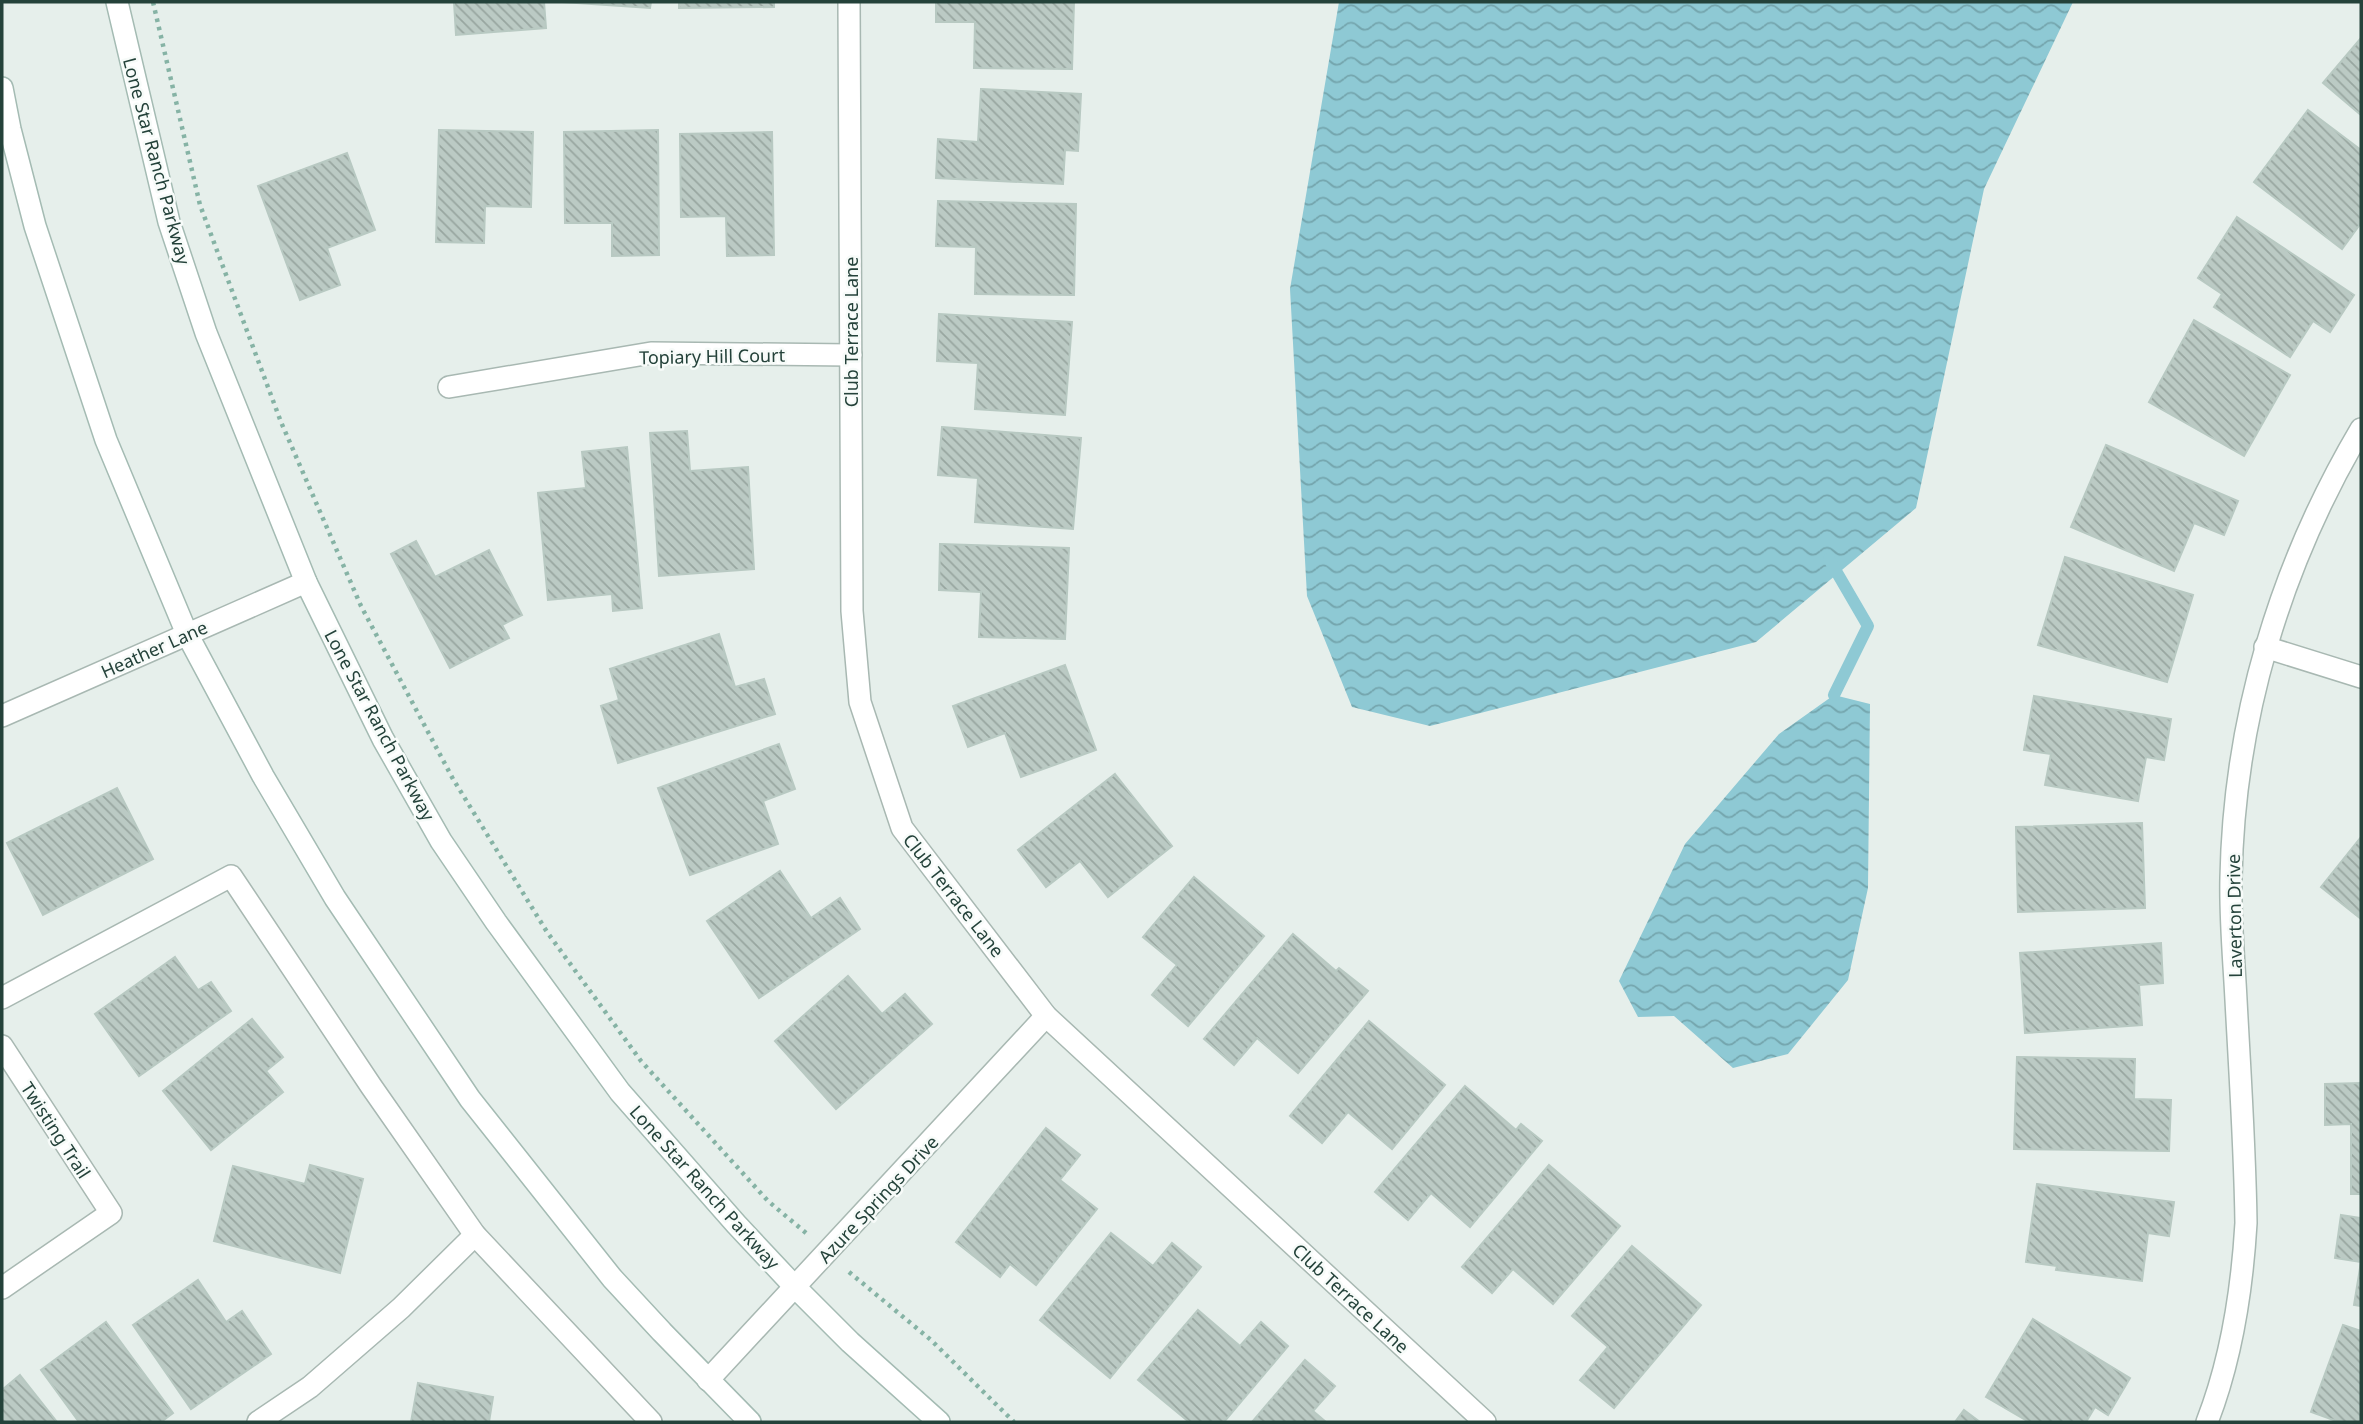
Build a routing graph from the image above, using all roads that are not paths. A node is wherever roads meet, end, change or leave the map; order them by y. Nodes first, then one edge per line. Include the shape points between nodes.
1 (117, 2) edge
2 (849, 2) edge
3 (2, 88) edge
4 (851, 355) junction
5 (449, 387) dead end
6 (2361, 429) edge
7 (306, 582) junction
8 (187, 634) junction
9 (2265, 647) junction
10 (2361, 677) edge
11 (2, 716) edge
12 (2, 998) edge
13 (1046, 1016) junction
14 (2, 1046) edge
15 (475, 1235) junction
16 (2, 1287) edge
17 (796, 1287) junction
18 (708, 1380) junction
19 (258, 1422) edge
20 (651, 1422) edge
21 (750, 1422) edge
22 (939, 1422) edge
23 (1485, 1422) edge
24 (2207, 1422) edge

1 - 7 street, Lone Star Ranch Parkway via 169,222 206,333
2 - 4 street, Club Terrace Lane
3 - 8 street via 35,226 75,349 106,440
4 - 5 street, Topiary Hill Court via 651,353
4 - 13 street, Club Terrace Lane via 852,611 860,702 902,828
6 - 9 street, Laverton Drive via 2305,536
7 - 8 street, Heather Lane
7 - 17 street, Lone Star Ranch Parkway via 383,740 441,841 496,922 620,1091
8 - 11 street, Heather Lane
8 - 18 street via 262,776 335,898 470,1099 612,1278
9 - 10 street
9 - 24 street, Laverton Drive via 2241,762 2231,878 2245,1174 2243,1273 2225,1370
12 - 15 street via 231,876
13 - 17 street, Azure Springs Drive
13 - 23 street, Club Terrace Lane
14 - 16 street, Twisting Trail via 111,1213
15 - 19 street via 401,1308 310,1387
15 - 20 street
17 - 18 street, Azure Springs Drive
17 - 22 street, Lone Star Ranch Parkway
18 - 21 street

